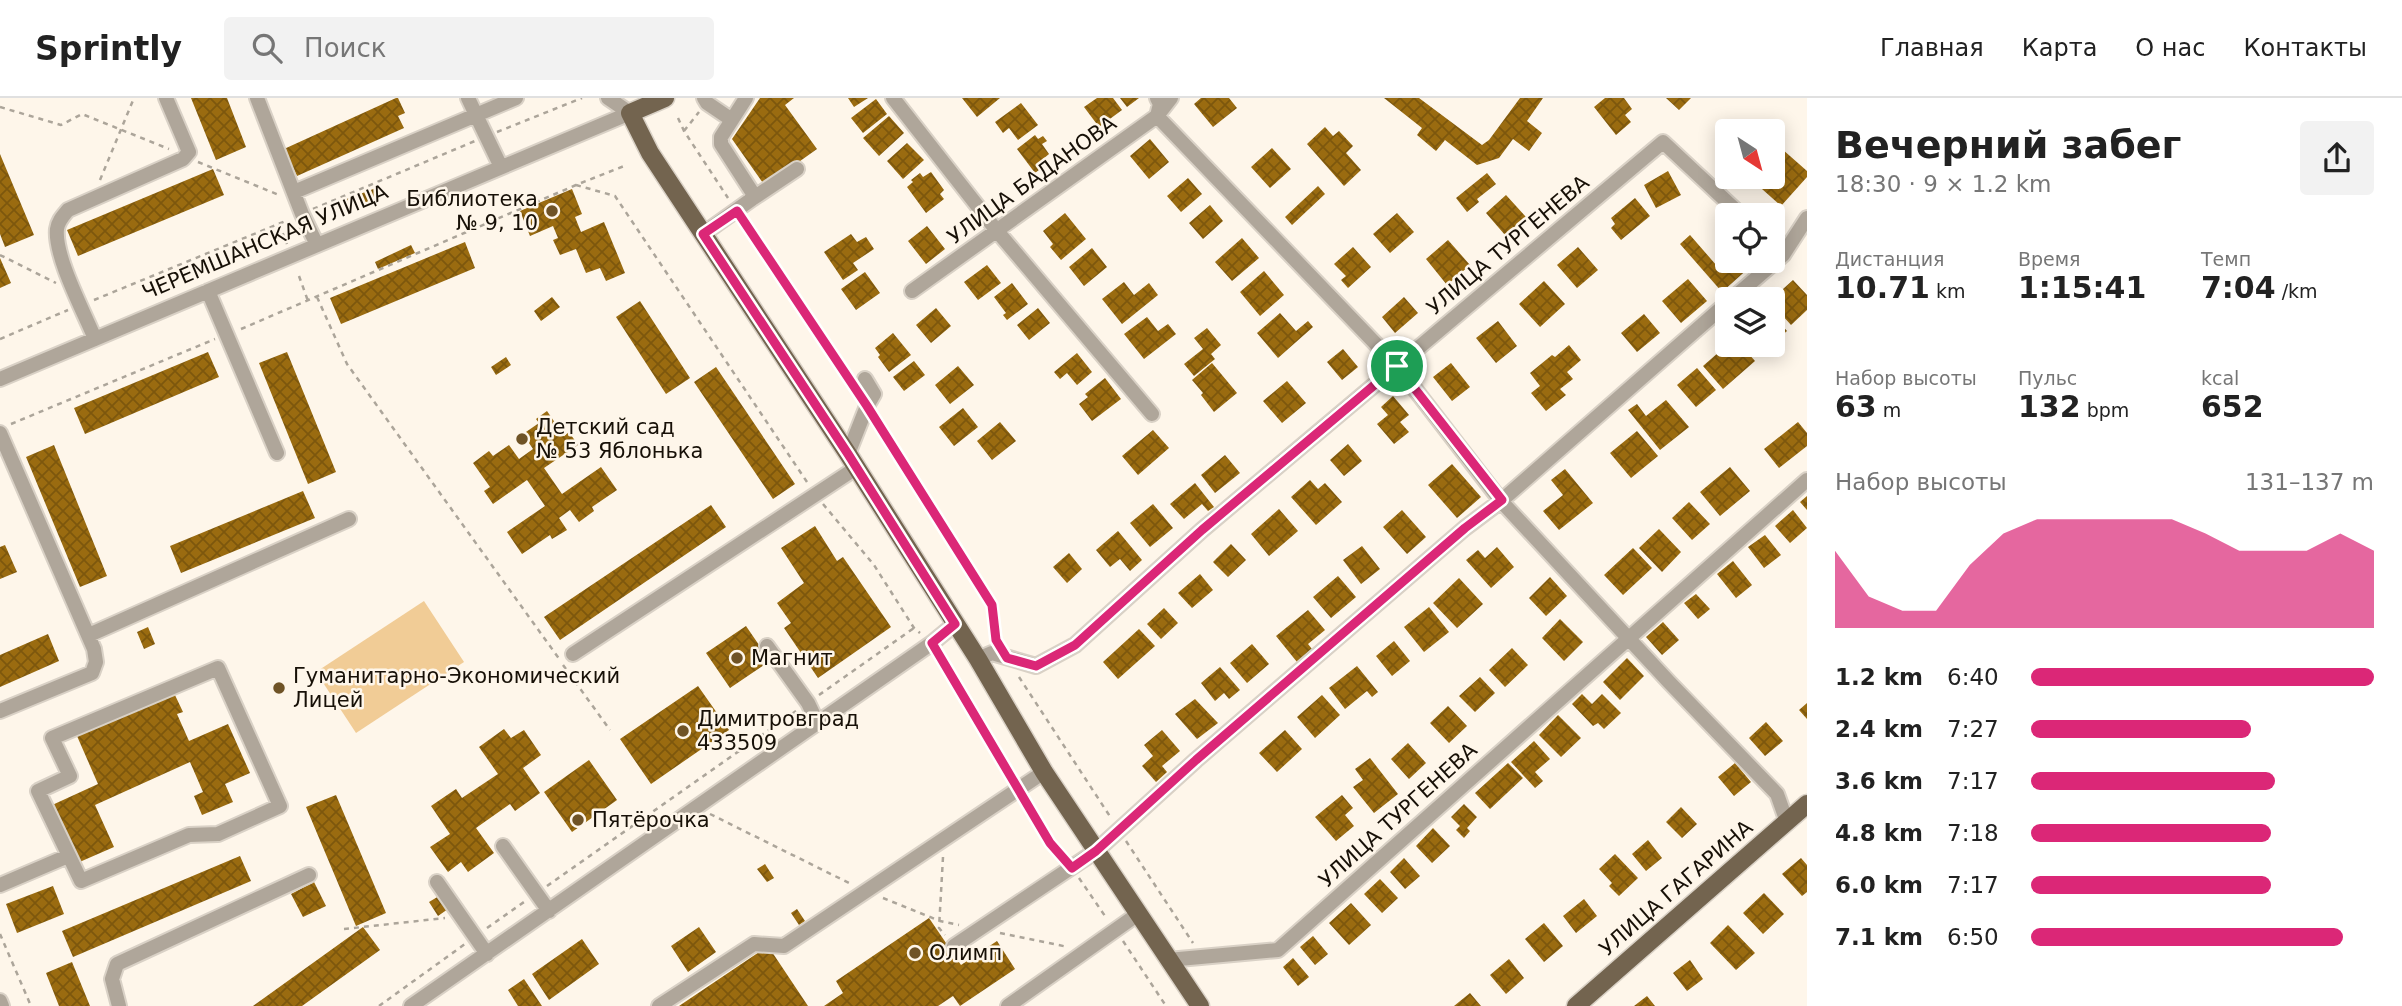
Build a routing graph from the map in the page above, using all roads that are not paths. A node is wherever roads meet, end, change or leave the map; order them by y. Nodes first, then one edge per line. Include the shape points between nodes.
1 (166, 98) edge
2 (257, 98) edge
3 (468, 98) edge
4 (516, 98) edge
5 (608, 98) edge
6 (665, 98) edge
7 (704, 98) edge
8 (746, 98) edge
9 (893, 98) edge
10 (1157, 98) edge
11 (1171, 98) edge
12 (626, 106) edge
13 (476, 115) junction
14 (1157, 116) junction
15 (732, 120) junction
16 (501, 167) junction
17 (797, 169) dead end
18 (296, 197) junction
19 (752, 199) junction
20 (1728, 203) edge
21 (1807, 218) edge
22 (997, 230) junction
23 (703, 234) junction
24 (1785, 242) edge
25 (317, 245) junction
26 (1756, 273) edge
27 (1743, 287) edge
28 (208, 291) junction
29 (912, 291) dead end
30 (1715, 314) edge
31 (95, 339) junction
32 (1397, 366) junction
33 (0, 379) edge
34 (858, 381) road end
35 (1152, 414) dead end
36 (0, 431) edge
37 (277, 453) dead end
38 (852, 461) junction
39 (1807, 480) edge
40 (1502, 500) junction
41 (349, 519) dead end
42 (955, 624) junction
43 (89, 635) junction
44 (1628, 638) junction
45 (767, 646) dead end
46 (573, 654) dead end
47 (978, 659) junction
48 (0, 711) edge
49 (817, 722) junction
50 (1044, 772) junction
51 (1806, 807) edge
52 (1787, 822) junction
53 (503, 846) dead end
54 (1096, 851) junction
55 (68, 856) junction
56 (309, 875) dead end
57 (437, 882) dead end
58 (0, 885) edge
59 (549, 911) junction
60 (1138, 914) junction
61 (954, 946) road end
62 (487, 954) junction
63 (1168, 960) junction
64 (0, 1001) edge
65 (2, 1006) edge
66 (119, 1006) edge
67 (411, 1006) edge
68 (659, 1006) edge
69 (1008, 1006) edge
70 (1200, 1006) edge
71 (1576, 1006) edge

1 - 31 street via 190,152 187,156 68,210 60,219 61,254
2 - 18 street
3 - 13 street
4 - 13 street
5 - 12 street
6 - 12 main road, ЧЕРЕМШАНСКАЯ УЛИЦА
7 - 15 street
8 - 15 street
9 - 22 street
10 - 14 street
11 - 14 street, УЛИЦА БАДАНОВА
12 - 16 street, ЧЕРЕМШАНСКАЯ УЛИЦА
12 - 23 main road via 650,153
13 - 16 street
13 - 18 street
14 - 22 street, УЛИЦА БАДАНОВА
14 - 32 street
15 - 19 street via 721,144
16 - 25 street, ЧЕРЕМШАНСКАЯ УЛИЦА
17 - 19 street
18 - 25 street
19 - 23 street
20 - 32 street, УЛИЦА ТУРГЕНЕВА via 1663,142
21 - 24 street
22 - 29 street, УЛИЦА БАДАНОВА
22 - 35 street
23 - 38 main road
25 - 28 street, ЧЕРЕМШАНСКАЯ УЛИЦА
26 - 27 street
28 - 31 street, ЧЕРЕМШАНСКАЯ УЛИЦА
28 - 37 street
30 - 40 street
31 - 33 street, ЧЕРЕМШАНСКАЯ УЛИЦА
32 - 40 street
32 - 47 street via 1202,530 1075,645 1036,666 992,653
34 - 38 street via 874,394
36 - 43 street
38 - 42 main road
38 - 46 street via 815,495
39 - 44 street, УЛИЦА ТУРГЕНЕВА
40 - 44 street
40 - 54 street
41 - 43 street
42 - 47 main road
42 - 49 street
43 - 48 street via 96,662 93,673
44 - 52 street via 1777,794
44 - 63 street, УЛИЦА ТУРГЕНЕВА via 1278,950
45 - 49 street
47 - 50 main road
49 - 59 street
50 - 54 main road
50 - 68 street via 784,946 754,944
51 - 52 main road, УЛИЦА ГАГАРИНА
52 - 71 main road, УЛИЦА ГАГАРИНА
53 - 59 street
54 - 60 main road
54 - 61 street
55 - 55 street via 38,791 70,776 51,738 218,668 280,806 218,834 189,835 81,881
55 - 58 street
56 - 66 street via 117,964 112,979
57 - 62 street
59 - 62 street
60 - 63 main road
60 - 69 street
62 - 67 street
63 - 70 main road
64 - 65 street

